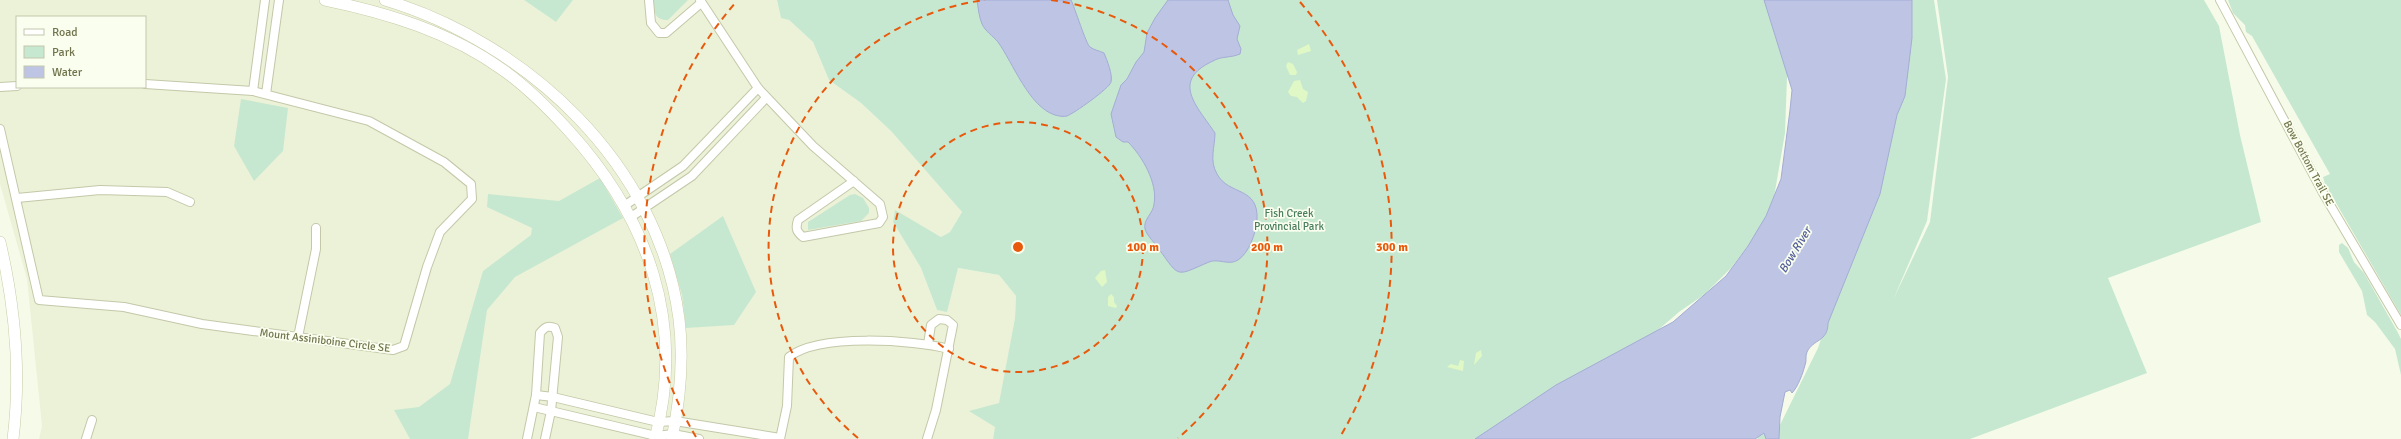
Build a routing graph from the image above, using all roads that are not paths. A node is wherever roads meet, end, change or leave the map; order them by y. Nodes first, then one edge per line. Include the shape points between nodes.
1 (265, 0) edge
2 (279, 0) edge
3 (325, 0) edge
4 (385, 0) edge
5 (649, 0) edge
6 (2220, 0) edge
7 (700, 2) edge
8 (146, 84) edge
9 (16, 86) edge
10 (0, 87) edge
11 (758, 88) junction
12 (253, 91) junction
13 (266, 94) junction
14 (766, 98) junction
15 (0, 129) edge
16 (705, 145) junction
17 (715, 153) junction
18 (854, 181) junction
19 (17, 198) junction
20 (638, 198) junction
21 (190, 202) dead end
22 (624, 206) junction
23 (644, 210) junction
24 (631, 217) junction
25 (316, 228) dead end
26 (0, 242) edge
27 (2401, 325) edge
28 (298, 337) junction
29 (928, 344) junction
30 (949, 349) junction
31 (536, 395) junction
32 (553, 397) junction
33 (534, 407) junction
34 (551, 411) junction
35 (92, 420) dead end
36 (675, 421) junction
37 (658, 422) junction
38 (672, 437) edge
39 (655, 438) edge
40 (780, 438) edge
41 (13, 439) edge
42 (86, 439) edge
43 (526, 439) edge
44 (545, 439) edge
45 (699, 439) edge
46 (927, 439) edge

1 - 12 street
2 - 13 street
3 - 22 street via 368,9 416,24 456,42 503,70 552,112 581,144 605,174
4 - 20 street via 420,11 461,30 510,58 542,82 594,136
5 - 7 street via 651,23 659,33 666,33
6 - 27 street, Bow Bottom Trail SE via 2323,192
7 - 11 street
8 - 12 street, Mount Assiniboine Circle SE
9 - 10 street
11 - 14 street
11 - 16 street
12 - 13 street, Mount Assiniboine Circle SE
13 - 28 street, Mount Assiniboine Circle SE via 369,121 444,162 471,184 472,199 440,232 404,346 393,350
14 - 17 street
14 - 18 street via 813,146
15 - 19 street, Mount Assiniboine Circle SE
16 - 17 street
16 - 20 street via 683,166
17 - 23 street via 692,176
18 - 18 street via 798,220 798,232 803,237 879,223 883,217 880,204
19 - 21 street via 100,190 167,192
19 - 28 street, Mount Assiniboine Circle SE via 39,300 124,307 202,324
20 - 22 street
20 - 23 street
22 - 24 street
23 - 24 street
23 - 36 street via 664,258 679,318 681,366
24 - 37 street via 651,262 664,320 667,366
25 - 28 street via 316,249
26 - 41 street via 14,328 16,384
29 - 30 street
29 - 30 street via 931,325 939,319 947,320 953,325
29 - 40 street via 852,340 798,350 790,357 788,406
30 - 46 street
31 - 32 street
31 - 32 street via 540,333 545,327 550,326 555,328 558,337
31 - 33 street
32 - 34 street
32 - 37 street
33 - 34 street
33 - 43 street
34 - 39 street
34 - 44 street
35 - 42 street
36 - 37 street
36 - 38 street
36 - 40 street
37 - 39 street
38 - 39 street
38 - 45 street

